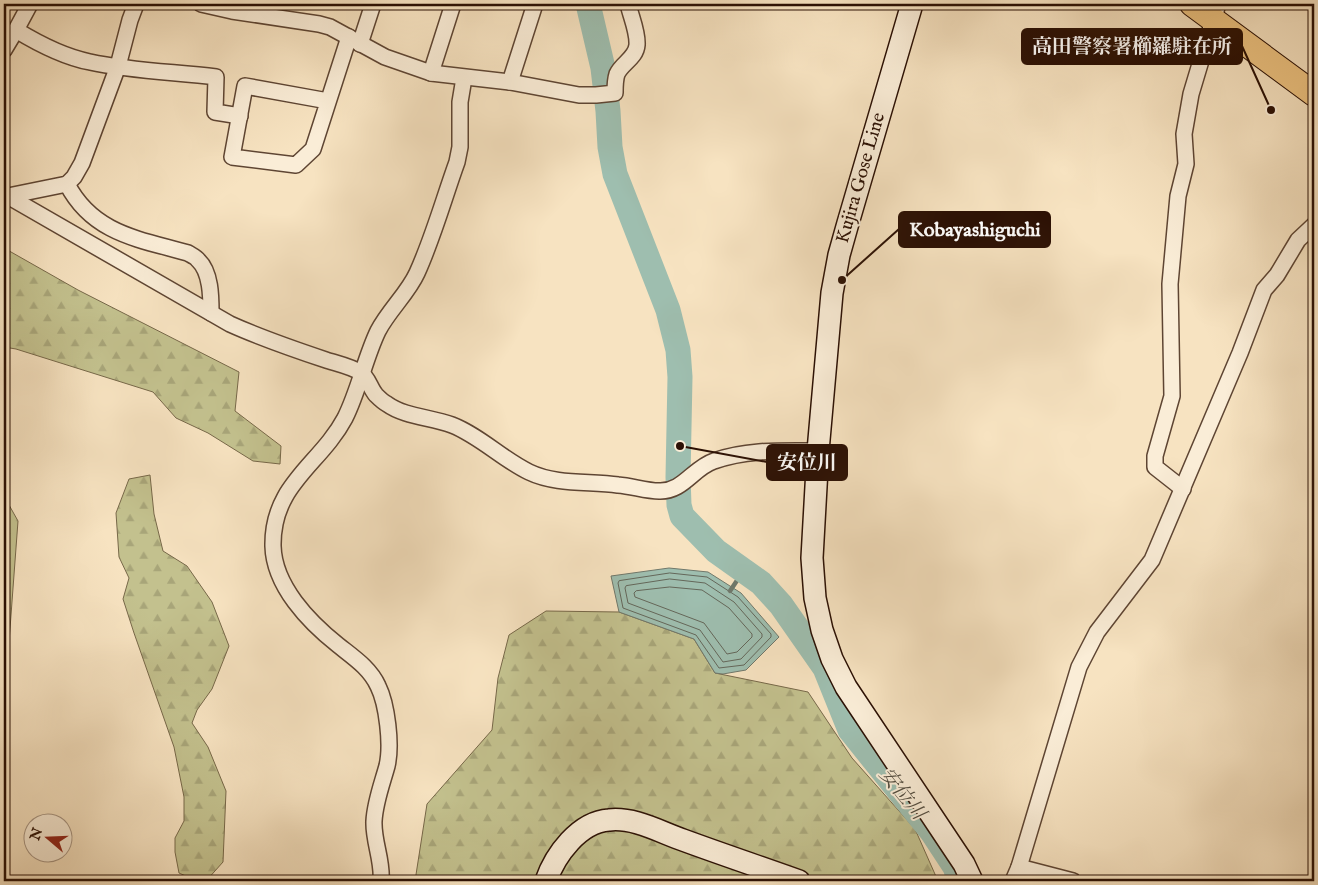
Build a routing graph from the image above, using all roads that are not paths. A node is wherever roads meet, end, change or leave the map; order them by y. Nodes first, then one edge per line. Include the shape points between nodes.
1 (30, 4) edge
2 (136, 4) edge
3 (201, 4) edge
4 (373, 4) edge
5 (453, 4) edge
6 (535, 4) edge
7 (628, 4) edge
8 (912, 4) edge
9 (1192, 4) edge
10 (1215, 11) edge
11 (16, 30) junction
12 (354, 41) junction
13 (4, 50) edge
14 (118, 66) junction
15 (431, 73) junction
16 (464, 78) junction
17 (510, 82) junction
18 (1314, 94) edge
19 (328, 101) junction
20 (240, 116) junction
21 (67, 184) junction
22 (6, 195) edge
23 (1314, 224) edge
24 (211, 313) junction
25 (362, 373) junction
26 (818, 451) junction
27 (1183, 488) junction
28 (1019, 867) junction
29 (381, 881) edge
30 (546, 881) edge
31 (799, 881) edge
32 (972, 881) edge
33 (1013, 881) edge
34 (1073, 881) edge

1 - 11 street
2 - 14 street
3 - 12 street via 319,24
4 - 12 street
5 - 15 street
6 - 17 street
7 - 17 street via 637,47 618,72 615,93 579,95
8 - 26 main road, Kujira Gose Line via 839,255 832,293
9 - 10 main road
10 - 18 main road
10 - 27 street via 1191,94 1184,134 1186,164 1178,196 1170,284 1172,396 1155,467
11 - 13 street
11 - 14 street via 63,54
12 - 15 street via 384,57
12 - 19 street
14 - 20 street via 216,77 215,112
14 - 21 street via 82,163
15 - 16 street
16 - 17 street
16 - 25 street via 460,102 460,147 453,171 416,275 378,332
19 - 20 street via 245,86
19 - 20 street via 312,149 296,165 232,157
21 - 22 street
21 - 24 street via 84,210 114,232 188,253 198,260 209,285
22 - 24 street
23 - 27 street via 1298,240 1264,290
24 - 25 street via 253,334
25 - 26 street via 376,395 388,405 452,425 475,436 529,472 557,480 669,490 684,483 712,461 776,451
25 - 29 street via 353,400 334,435 291,485 274,527 273,548 277,570 286,589 319,628 371,674 378,687 390,744 374,819
26 - 32 main road, Kujira Gose Line via 812,558 815,598 832,658 846,687 964,864
27 - 28 street via 1152,560 1097,632 1079,667
28 - 33 street
28 - 34 street
30 - 31 main road via 571,840 596,823 608,820 637,823

